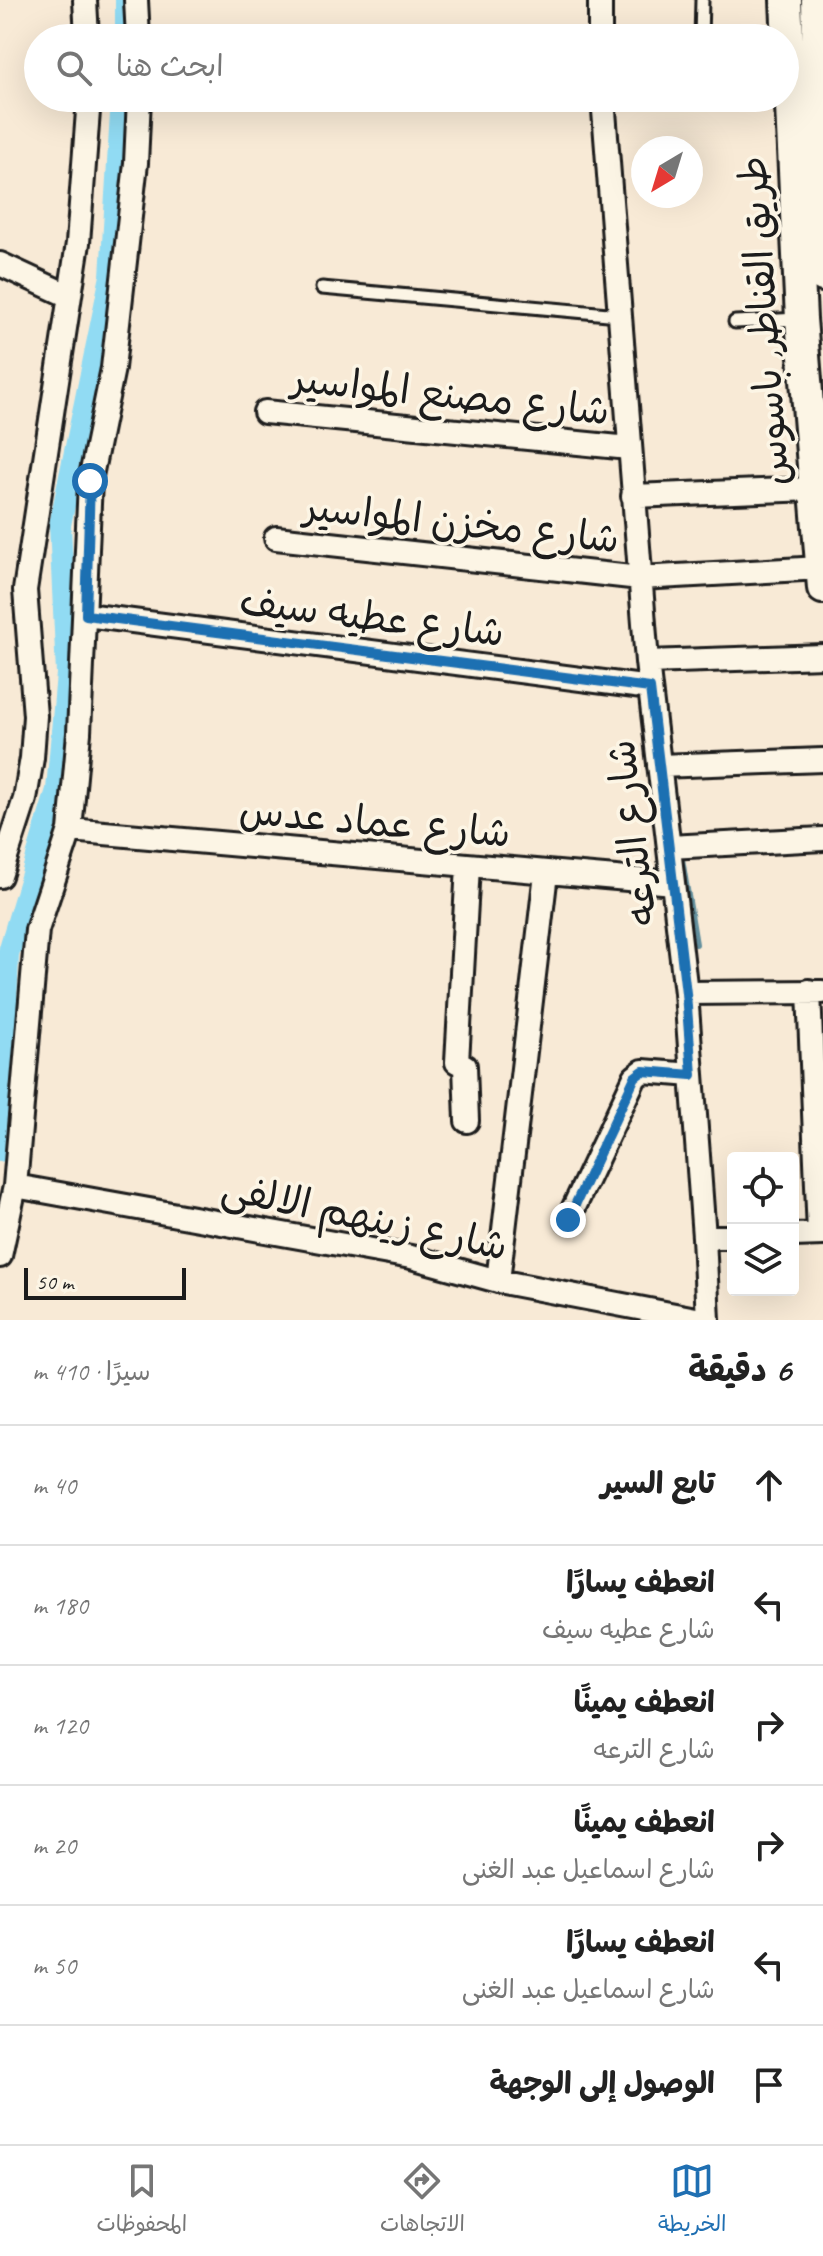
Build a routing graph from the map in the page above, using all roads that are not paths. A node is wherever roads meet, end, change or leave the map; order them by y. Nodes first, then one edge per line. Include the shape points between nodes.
1 (85, 0) edge
2 (136, 0) edge
3 (600, 0) edge
4 (702, 0) edge
5 (786, 0) edge
6 (817, 0) edge
7 (86, 24) edge
8 (137, 24) edge
9 (600, 24) edge
10 (701, 24) edge
11 (786, 24) edge
12 (799, 50) edge
13 (818, 50) junction
14 (88, 112) edge
15 (138, 112) edge
16 (604, 112) edge
17 (789, 112) edge
18 (823, 262) edge
19 (0, 264) edge
20 (322, 288) dead end
21 (69, 296) junction
22 (619, 315) junction
23 (801, 319) junction
24 (735, 322) dead end
25 (265, 412) dead end
26 (629, 448) junction
27 (814, 489) junction
28 (633, 496) junction
29 (276, 538) dead end
30 (640, 578) junction
31 (822, 578) edge
32 (86, 615) junction
33 (823, 656) edge
34 (647, 662) junction
35 (650, 688) junction
36 (823, 760) edge
37 (659, 766) junction
38 (70, 830) junction
39 (823, 839) edge
40 (669, 847) junction
41 (468, 866) junction
42 (546, 873) junction
43 (0, 876) edge
44 (673, 883) junction
45 (816, 992) edge
46 (686, 993) junction
47 (692, 1075) junction
48 (467, 1121) dead end
49 (15, 1186) junction
50 (568, 1220) dead end
51 (821, 1234) edge
52 (799, 1235) edge
53 (704, 1237) junction
54 (727, 1237) edge
55 (0, 1256) edge
56 (498, 1281) junction
57 (701, 1320) edge
58 (708, 1320) edge

1 - 7 street
2 - 8 street
3 - 9 street
4 - 10 lane
5 - 11 main road, طريق القناطر, باسوس
6 - 13 main road, طريق القناطر, باسوس
12 - 13 street
13 - 18 main road, طريق القناطر, باسوس
14 - 21 street
15 - 32 street via 113,368 90,481
16 - 22 street, شارع الترعه
17 - 23 main road, طريق القناطر, باسوس
19 - 21 street
20 - 22 lane
21 - 43 street via 25,590 35,716 32,758
22 - 26 street, شارع الترعه
23 - 24 lane
23 - 27 main road, طريق القناطر, باسوس
25 - 26 street, شارع مصنع المواسير
26 - 28 street, شارع الترعه
27 - 28 street
27 - 31 main road, طريق القناطر, باسوس
28 - 30 street, شارع الترعه
29 - 30 street, شارع مخزن المواسير
30 - 31 street, شارع مخزن المواسير
30 - 34 street, شارع الترعه
32 - 35 street, شارع عطيه سيف
32 - 38 street
33 - 34 street
34 - 35 street, شارع الترعه
35 - 37 street, شارع الترعه
36 - 37 street
37 - 40 street, شارع الترعه
38 - 41 street, شارع عماد عدس
38 - 49 street via 37,930
39 - 40 street
40 - 44 street, شارع الترعه
41 - 42 street, شارع عماد عدس
41 - 48 street via 457,1062 465,1066
42 - 44 street, شارع عماد عدس
42 - 56 street
44 - 46 street, شارع الترعه
45 - 46 street
45 - 51 street
46 - 47 street, شارع الترعه
47 - 50 street via 643,1071 635,1077
47 - 53 street, شارع الترعه
49 - 55 street
49 - 56 street, شارع زينهم الالفى via 411,1257
51 - 52 street
53 - 54 street
53 - 58 street, شارع الترعه
56 - 57 street, شارع زينهم الالفى

